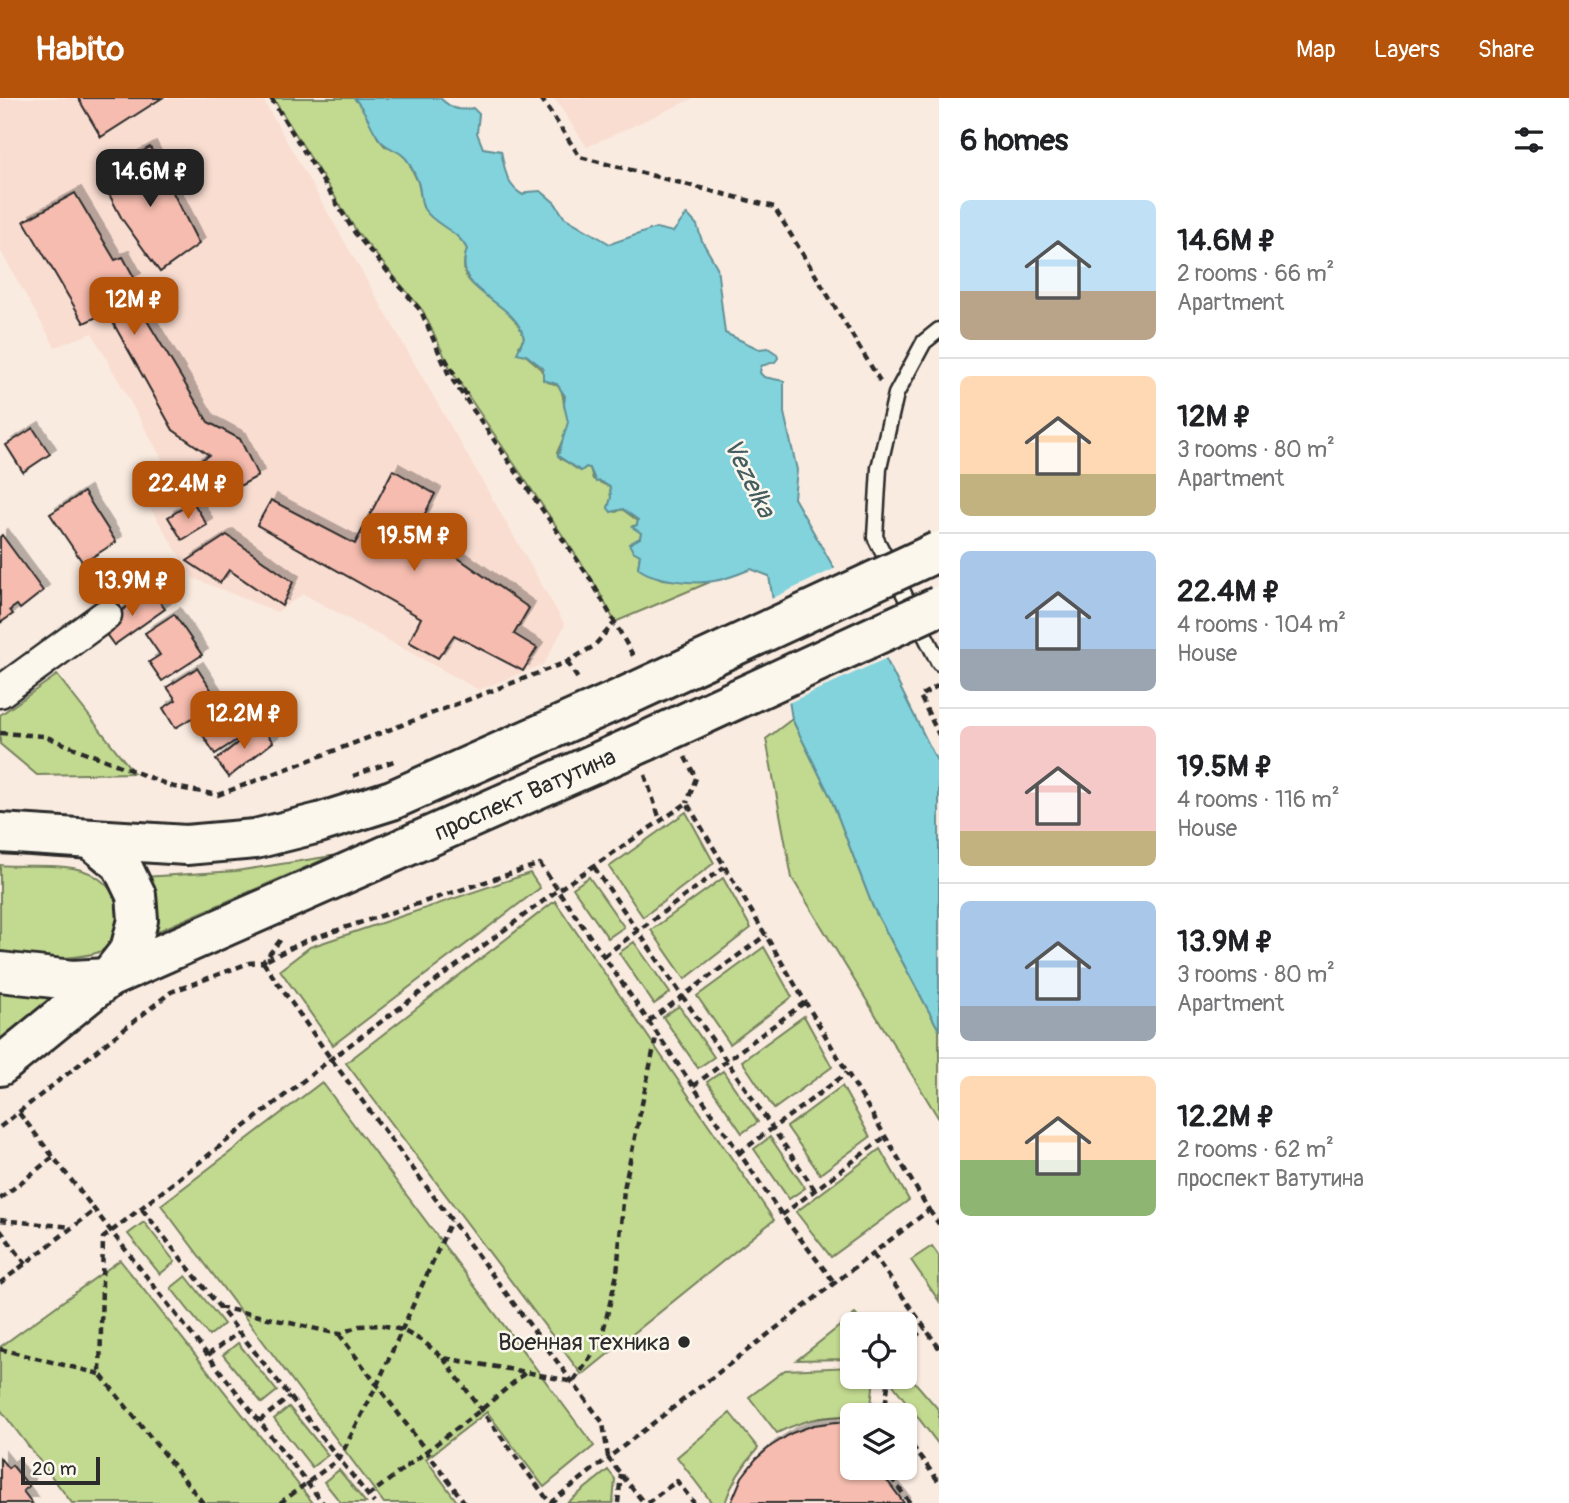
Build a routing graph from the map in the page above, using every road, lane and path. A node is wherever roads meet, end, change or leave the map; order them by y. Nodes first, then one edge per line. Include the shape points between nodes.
1 (272, 98) edge
2 (541, 98) edge
3 (939, 330) edge
4 (883, 386) dead end
5 (939, 551) edge
6 (939, 606) edge
7 (106, 615) dead end
8 (567, 662) junction
9 (939, 663) edge
10 (581, 684) dead end
11 (939, 685) edge
12 (0, 692) edge
13 (0, 733) edge
14 (939, 734) edge
15 (397, 760) dead end
16 (647, 760) junction
17 (633, 776) dead end
18 (345, 778) dead end
19 (660, 820) junction
20 (0, 833) edge
21 (91, 839) junction
22 (594, 867) junction
23 (724, 867) junction
24 (558, 890) junction
25 (638, 931) junction
26 (286, 932) dead end
27 (766, 935) junction
28 (604, 956) junction
29 (263, 962) junction
30 (0, 972) edge
31 (108, 978) junction
32 (683, 997) junction
33 (805, 1002) junction
34 (649, 1021) junction
35 (657, 1033) junction
36 (331, 1059) junction
37 (726, 1061) junction
38 (0, 1066) edge
39 (848, 1073) junction
40 (693, 1086) junction
41 (19, 1113) junction
42 (0, 1127) edge
43 (771, 1128) junction
44 (886, 1137) junction
45 (739, 1153) junction
46 (53, 1157) junction
47 (815, 1190) junction
48 (0, 1199) edge
49 (142, 1209) junction
50 (95, 1210) junction
51 (929, 1210) junction
52 (782, 1215) junction
53 (0, 1220) edge
54 (452, 1221) junction
55 (939, 1224) edge
56 (73, 1227) junction
57 (0, 1230) edge
58 (112, 1232) junction
59 (873, 1254) junction
60 (26, 1264) junction
61 (834, 1282) junction
62 (0, 1283) edge
63 (219, 1307) junction
64 (925, 1328) junction
65 (402, 1331) junction
66 (239, 1332) junction
67 (339, 1334) junction
68 (917, 1335) edge
69 (939, 1348) edge
70 (0, 1349) edge
71 (208, 1355) junction
72 (443, 1358) junction
73 (526, 1371) junction
74 (100, 1374) junction
75 (573, 1382) junction
76 (377, 1385) junction
77 (290, 1397) junction
78 (482, 1409) junction
79 (259, 1421) junction
80 (427, 1452) junction
81 (917, 1452) edge
82 (608, 1458) junction
83 (339, 1459) junction
84 (621, 1474) junction
85 (893, 1480) edge
86 (939, 1481) edge
87 (308, 1483) junction
88 (368, 1496) junction
89 (203, 1503) edge
90 (281, 1503) edge
91 (323, 1503) edge
92 (374, 1503) edge
93 (464, 1503) edge
94 (550, 1503) edge
95 (618, 1503) edge
96 (645, 1503) edge
97 (694, 1503) edge
98 (910, 1503) edge

1 - 8 path via 357,232 423,311 452,372 592,579 615,622 594,646
2 - 4 path via 580,157 774,206
3 - 9 lane via 924,342 896,394 879,468 875,537
5 - 21 main road, bridge via 392,800 255,839 186,845
6 - 16 main road, проспект Ватутина, bridge
7 - 12 street
8 - 10 path
8 - 13 path via 218,796 174,787 44,736
11 - 14 path via 920,696
15 - 18 path
16 - 17 path
16 - 19 path
16 - 31 main road, проспект Ватутина
19 - 22 path
19 - 23 path via 687,803
20 - 21 main road
21 - 31 main road via 121,864 136,895 138,920 130,950
22 - 24 path
22 - 25 path
23 - 25 path
23 - 27 path
24 - 28 path
24 - 29 path via 540,864 307,940
24 - 36 path
25 - 28 path
25 - 32 path
26 - 29 path
27 - 32 path
27 - 33 path
28 - 34 path
29 - 36 path
29 - 41 path via 171,992
30 - 31 main road via 72,980
31 - 38 main road
32 - 34 path
32 - 37 path
33 - 37 path
33 - 39 path
34 - 35 path
35 - 40 path
35 - 75 path via 624,1189 614,1285 600,1344
36 - 49 path
36 - 54 path
37 - 40 path
37 - 43 path
39 - 43 path
39 - 44 path
40 - 45 path
41 - 42 path
41 - 46 path
43 - 45 path
43 - 47 path
44 - 47 path
44 - 51 path
45 - 52 path
46 - 48 path
46 - 50 path
47 - 52 path
49 - 58 path
49 - 63 path
50 - 56 path
50 - 58 path
51 - 55 path
51 - 59 path
52 - 61 path
53 - 56 path
54 - 65 path
54 - 75 path
56 - 60 path
57 - 60 path
58 - 71 path
58 - 74 path via 103,1238
59 - 61 path
59 - 64 path
60 - 62 path
61 - 82 path
63 - 66 path
63 - 67 path
64 - 68 path
64 - 69 path
65 - 67 path via 382,1325 359,1326
65 - 72 path
65 - 76 path
66 - 71 path
66 - 77 path
67 - 76 path
70 - 74 path
71 - 79 path
72 - 73 path
72 - 78 path
73 - 75 path
73 - 78 path
74 - 89 path
75 - 82 path via 603,1423
76 - 80 path
76 - 83 path
77 - 79 path
77 - 83 path
78 - 80 path
78 - 94 path
79 - 87 path
80 - 88 path
80 - 93 path
81 - 86 path
82 - 84 path
82 - 94 path
83 - 87 path
83 - 88 path
84 - 95 path
84 - 96 path
85 - 98 path
87 - 90 path
87 - 91 path
88 - 92 path
96 - 97 path via 677,1481

